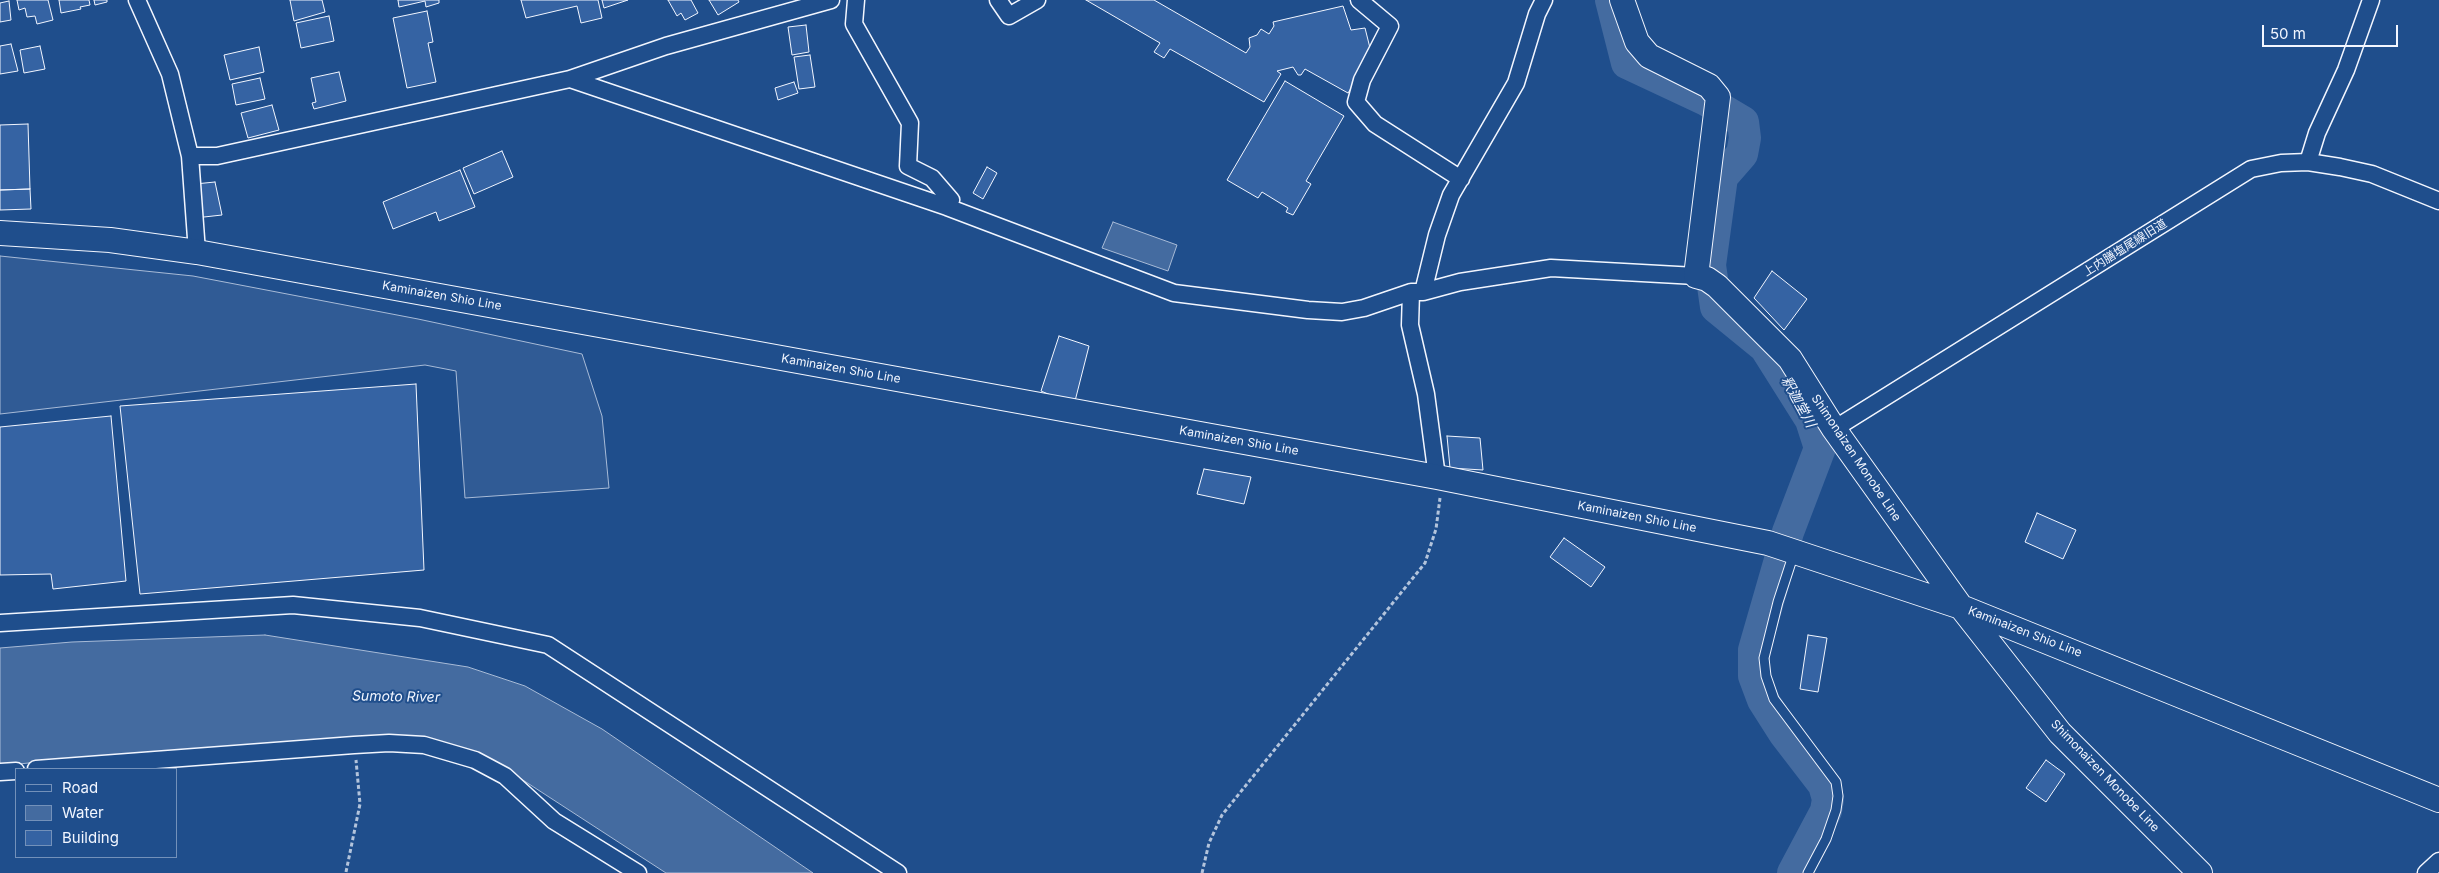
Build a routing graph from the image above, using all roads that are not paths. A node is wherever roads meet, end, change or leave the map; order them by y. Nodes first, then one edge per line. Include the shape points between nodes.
1 (137, 0) edge
2 (831, 0) edge
3 (856, 0) edge
4 (998, 0) edge
5 (1036, 0) edge
6 (1359, 0) edge
7 (1544, 0) edge
8 (1622, 0) edge
9 (2371, 0) edge
10 (570, 79) junction
11 (190, 156) junction
12 (2308, 162) junction
13 (1461, 179) junction
14 (2439, 201) edge
15 (947, 207) junction
16 (0, 234) edge
17 (197, 252) junction
18 (1707, 280) junction
19 (1417, 292) junction
20 (1834, 429) junction
21 (1437, 477) junction
22 (1792, 552) junction
23 (1961, 607) junction
24 (0, 623) edge
25 (49, 768) edge
26 (15, 771) edge
27 (0, 772) edge
28 (2439, 800) edge
29 (2439, 861) edge
30 (638, 873) edge
31 (898, 873) edge
32 (1808, 873) edge
33 (2200, 873) edge
34 (2426, 873) edge

1 - 11 street via 170,74
2 - 10 street via 666,46
3 - 15 street via 854,24 910,123 908,166 932,178 951,200
4 - 5 street via 1009,16
6 - 13 street via 1390,26 1362,80 1356,102 1375,124
7 - 13 street via 1516,82
8 - 18 main road via 1637,42 1649,56 1709,86 1718,107
9 - 12 street
10 - 11 street via 217,156
10 - 15 street
11 - 17 street
12 - 14 street, 上内膳塩尾線旧道 via 2372,174
12 - 20 street, 上内膳塩尾線旧道 via 2251,169
13 - 19 street via 1451,195
15 - 19 street via 1174,293 1342,312
16 - 17 main road, Kaminaizen Shio Line via 110,240
17 - 21 main road, Kaminaizen Shio Line
18 - 19 street via 1551,268
18 - 20 main road, Shimonaizen Monobe Line via 1790,359
19 - 21 street via 1410,325 1426,394
20 - 23 main road, Shimonaizen Monobe Line
21 - 22 main road, Kaminaizen Shio Line via 1768,543
22 - 23 main road, Kaminaizen Shio Line
22 - 32 lane via 1764,658 1774,699 1836,782 1836,810 1826,839
23 - 28 main road, Kaminaizen Shio Line
23 - 33 main road, Shimonaizen Monobe Line via 2060,734
24 - 31 street via 293,605 420,618 548,645
25 - 30 street via 354,745 424,745 475,760 505,776 554,821
26 - 27 street
29 - 34 street

